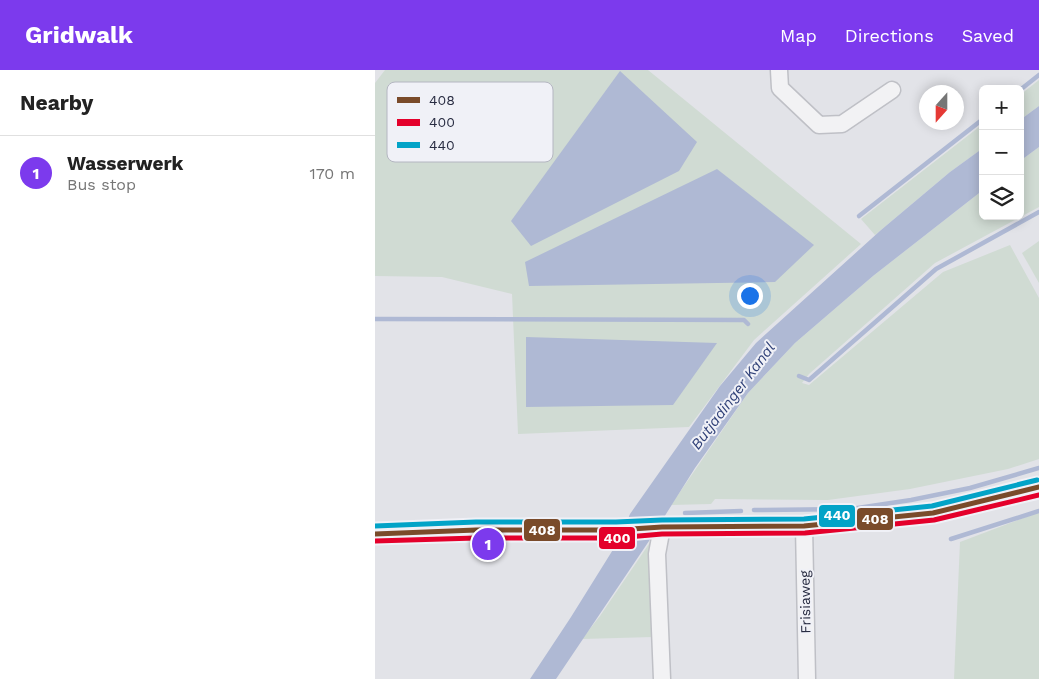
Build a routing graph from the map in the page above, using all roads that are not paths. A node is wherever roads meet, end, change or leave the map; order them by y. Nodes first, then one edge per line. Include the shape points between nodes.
1 (779, 70) edge
2 (892, 90) dead end
3 (1039, 487) edge
4 (804, 526) junction
5 (662, 527) junction
6 (375, 534) edge
7 (662, 679) edge
8 (807, 679) edge

1 - 2 street via 780,88 819,125 842,124
3 - 4 street via 933,513
4 - 5 street
4 - 8 street, Frisiaweg
5 - 6 street
5 - 7 street via 657,554

